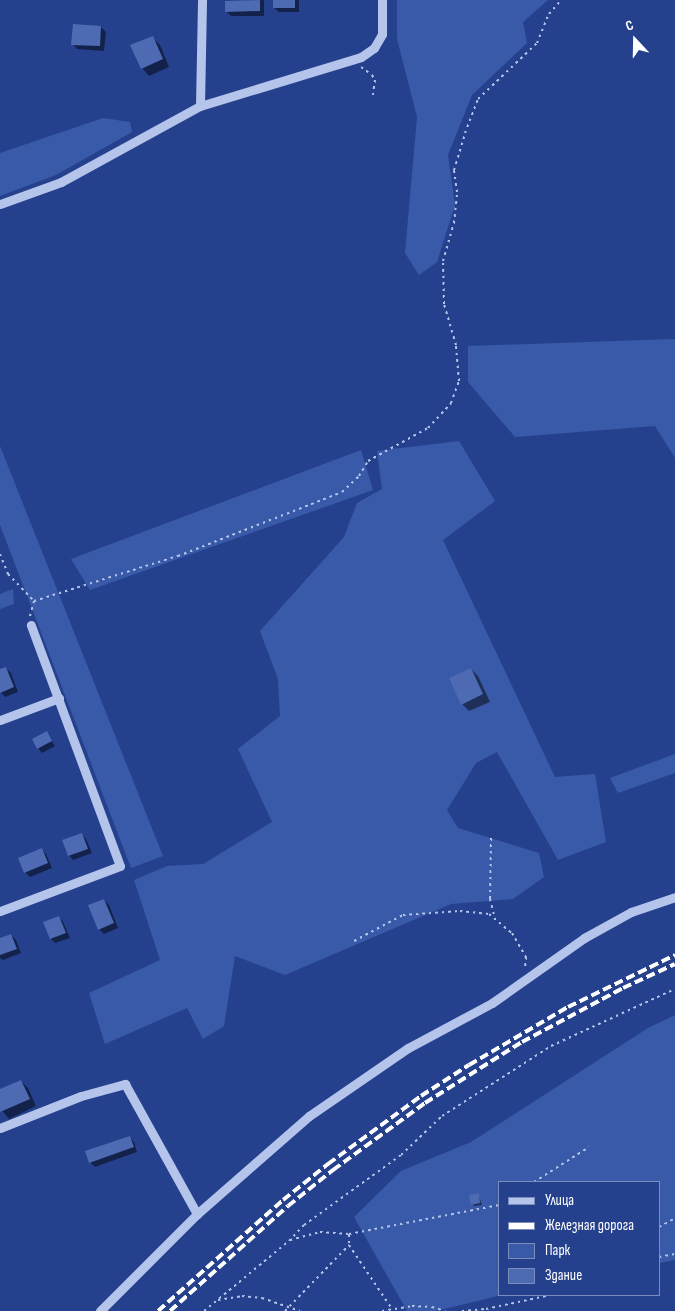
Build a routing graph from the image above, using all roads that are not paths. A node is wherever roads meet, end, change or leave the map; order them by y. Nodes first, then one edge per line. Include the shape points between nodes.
1 (202, 0) edge
2 (382, 0) edge
3 (200, 106) junction
4 (0, 204) edge
5 (31, 625) road end
6 (58, 698) junction
7 (0, 720) edge
8 (675, 897) edge
9 (0, 911) edge
10 (0, 1128) edge
11 (197, 1214) junction
12 (100, 1311) edge

1 - 3 street
2 - 3 street via 382,34 374,48 360,57
3 - 4 street via 61,182
5 - 6 street
6 - 7 street
6 - 9 street via 120,866
8 - 11 street via 632,912 592,934 492,1003 408,1048 309,1116
10 - 11 street via 81,1096 125,1084
11 - 12 street

